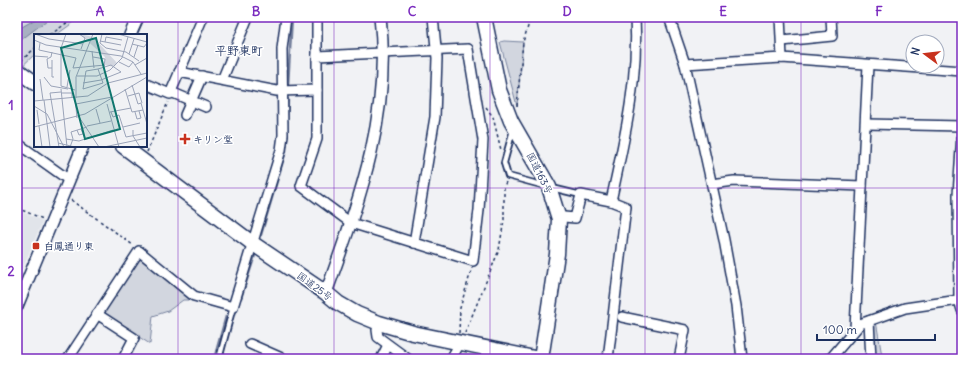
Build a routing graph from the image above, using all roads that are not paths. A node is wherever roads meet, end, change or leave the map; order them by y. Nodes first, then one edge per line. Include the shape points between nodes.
1 (138, 17) edge
2 (203, 17) edge
3 (248, 17) edge
4 (286, 17) edge
5 (316, 17) edge
6 (380, 17) edge
7 (433, 17) edge
8 (484, 17) edge
9 (635, 17) edge
10 (669, 17) edge
11 (780, 17) edge
12 (832, 17) edge
13 (130, 34) edge
14 (782, 41) junction
15 (436, 50) junction
16 (383, 52) junction
17 (317, 56) junction
18 (782, 58) junction
19 (685, 64) junction
20 (868, 65) junction
21 (18, 66) edge
22 (962, 71) edge
23 (179, 72) junction
24 (202, 76) junction
25 (222, 80) junction
26 (34, 82) edge
27 (147, 84) edge
28 (317, 90) junction
29 (283, 92) junction
30 (170, 93) junction
31 (192, 101) junction
32 (206, 107) dead end
33 (186, 115) dead end
34 (866, 124) junction
35 (514, 126) junction
36 (962, 126) edge
37 (962, 133) edge
38 (18, 147) edge
39 (83, 147) edge
40 (124, 147) edge
41 (961, 158) edge
42 (69, 180) junction
43 (712, 184) junction
44 (862, 186) junction
45 (549, 187) junction
46 (581, 195) junction
47 (611, 201) junction
48 (960, 205) edge
49 (559, 219) junction
50 (351, 223) junction
51 (414, 242) junction
52 (252, 243) junction
53 (21, 286) edge
54 (326, 293) junction
55 (961, 298) edge
56 (17, 305) edge
57 (233, 307) junction
58 (962, 310) edge
59 (97, 314) junction
60 (622, 317) dead end
61 (869, 321) junction
62 (379, 324) junction
63 (855, 329) junction
64 (461, 338) junction
65 (250, 344) dead end
66 (388, 345) junction
67 (68, 359) edge
68 (122, 359) edge
69 (218, 359) edge
70 (284, 359) edge
71 (380, 359) edge
72 (408, 359) edge
73 (451, 359) edge
74 (540, 359) edge
75 (608, 359) edge
76 (679, 359) edge
77 (742, 359) edge
78 (827, 359) edge
79 (871, 359) edge

1 - 13 street
2 - 23 street
3 - 25 street
4 - 29 street via 282,49
5 - 17 street
6 - 16 street
7 - 15 street
8 - 35 highway, 国道163号 via 499,90
9 - 47 street via 629,118
10 - 19 street
11 - 14 street
12 - 14 street via 832,36
14 - 18 street
15 - 16 street
15 - 51 street via 435,117
15 - 51 street via 468,49 483,140 473,261
16 - 17 street
16 - 50 street via 382,84 375,137
17 - 28 street
18 - 19 street
18 - 20 street
19 - 43 street
20 - 22 street
20 - 34 street
21 - 26 highway
23 - 24 street
23 - 30 street
24 - 25 street
24 - 31 street
25 - 29 street
27 - 30 street
28 - 29 street
28 - 50 street via 317,139 301,186
29 - 52 street via 281,150
30 - 31 street
31 - 32 street
31 - 33 street
34 - 36 street
34 - 44 street
35 - 45 highway, 国道163号
35 - 45 lane via 504,163 508,176
37 - 41 street
38 - 42 street
39 - 42 street
40 - 52 highway, 国道25号
41 - 48 street
42 - 53 street
43 - 44 street via 734,181
43 - 77 street via 735,299
44 - 63 street
45 - 46 lane
45 - 49 highway, 国道163号
46 - 47 street
46 - 49 street via 575,218
47 - 75 street via 626,207
48 - 55 street
49 - 74 highway, 国道163号 via 557,254
50 - 51 street
50 - 54 street
52 - 54 highway, 国道25号
52 - 57 street
53 - 56 street
54 - 62 highway, 国道25号 via 338,303
55 - 58 street
55 - 61 street via 905,308
57 - 59 street via 194,296 139,251
57 - 69 lane
59 - 67 street
59 - 68 street via 134,338
60 - 76 street via 685,330
61 - 63 street
61 - 79 street
62 - 64 highway, 国道25号 via 414,333
62 - 66 street via 378,337
63 - 78 street via 831,358
64 - 73 street
64 - 74 highway, 国道25号
65 - 70 street
66 - 71 street
66 - 72 street

